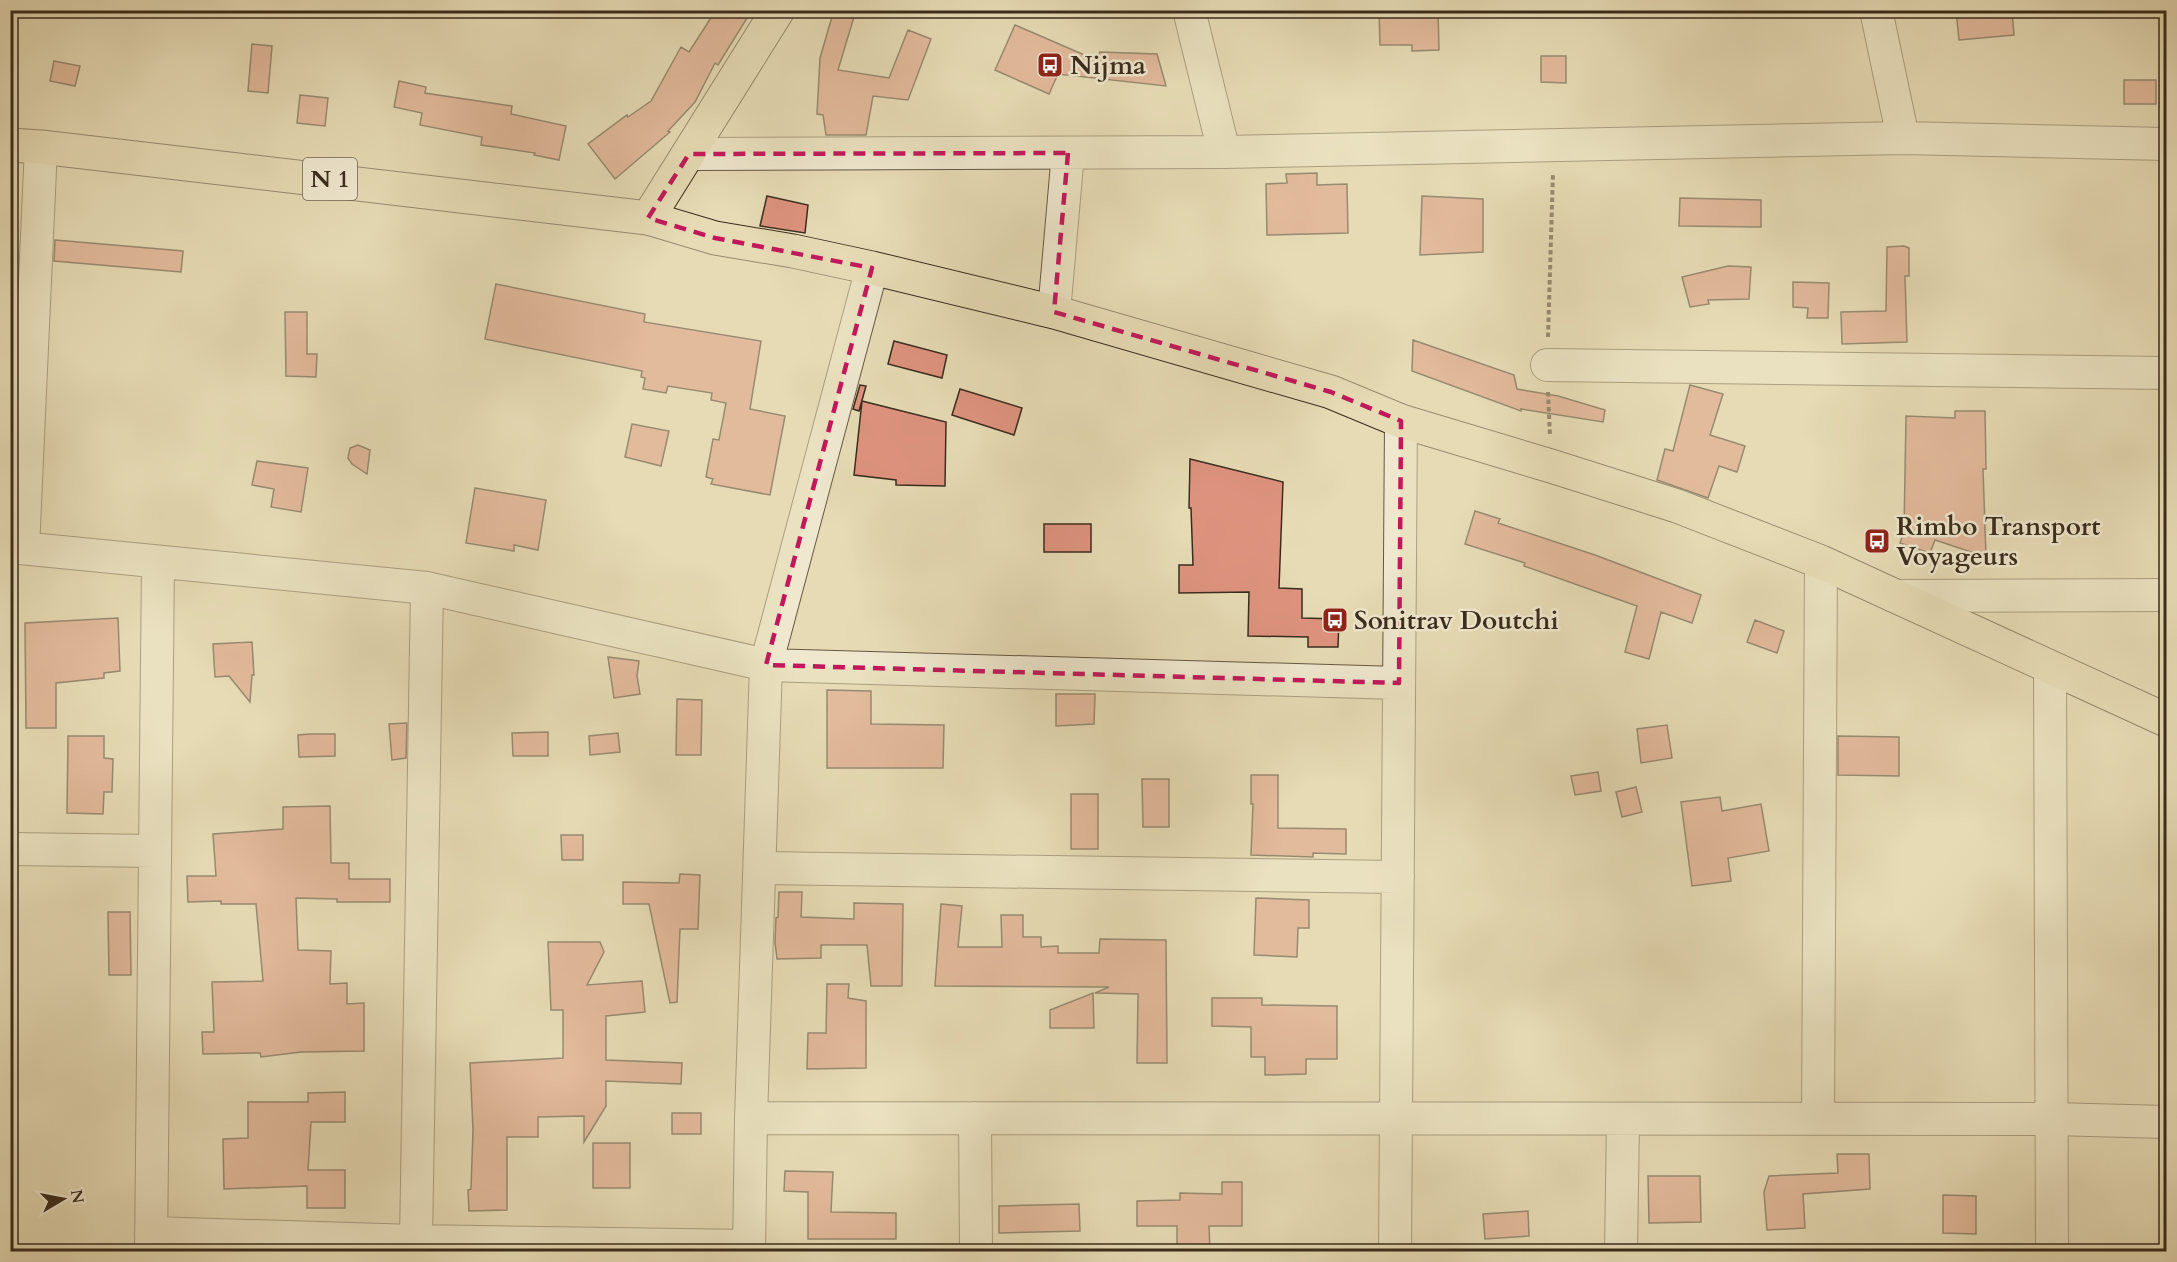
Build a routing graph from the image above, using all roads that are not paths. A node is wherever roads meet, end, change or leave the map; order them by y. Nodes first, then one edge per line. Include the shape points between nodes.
1 (778, 10) edge
2 (1189, 10) edge
3 (1876, 10) edge
4 (1903, 138) junction
5 (2166, 144) edge
6 (26, 146) edge
7 (1224, 152) junction
8 (1068, 153) junction
9 (689, 154) junction
10 (648, 218) junction
11 (872, 268) junction
12 (1054, 312) junction
13 (1547, 364) road end
14 (2166, 373) edge
15 (1401, 421) junction
16 (17, 548) edge
17 (158, 561) junction
18 (1821, 562) junction
19 (427, 588) junction
20 (2166, 595) edge
21 (1894, 596) junction
22 (766, 665) junction
23 (2050, 668) junction
24 (1399, 683) junction
25 (2166, 720) edge
26 (10, 849) edge
27 (155, 851) junction
28 (760, 868) junction
29 (1398, 878) junction
30 (751, 1118) junction
31 (975, 1118) junction
32 (1396, 1119) junction
33 (1623, 1119) junction
34 (1818, 1119) junction
35 (2052, 1119) junction
36 (2166, 1122) edge
37 (416, 1241) junction
38 (151, 1242) edge
39 (749, 1249) edge
40 (976, 1251) edge
41 (1395, 1251) edge
42 (1621, 1251) edge
43 (2052, 1251) edge

1 - 9 main road
2 - 7 street
3 - 4 street
4 - 5 street
4 - 7 street
6 - 10 main road, N 1
6 - 16 street
7 - 8 street
8 - 9 street
8 - 12 street
9 - 10 main road
10 - 11 main road via 716,238
11 - 12 main road
11 - 22 street
12 - 15 main road via 1331,392
13 - 14 street
15 - 18 main road via 1677,506
15 - 24 street
16 - 17 street
17 - 19 street
17 - 27 street
18 - 21 main road
18 - 34 street
19 - 22 street
19 - 37 street
20 - 21 street
21 - 23 main road
22 - 24 street
22 - 28 street
23 - 25 main road
23 - 35 street
24 - 29 street
26 - 27 street
27 - 38 street
28 - 29 street
28 - 30 street
29 - 32 street
30 - 31 street
30 - 39 street
31 - 32 street
31 - 40 street
32 - 33 street
32 - 41 street
33 - 34 street
33 - 42 street
34 - 35 street
35 - 36 street
35 - 43 street
37 - 38 street
37 - 39 street

